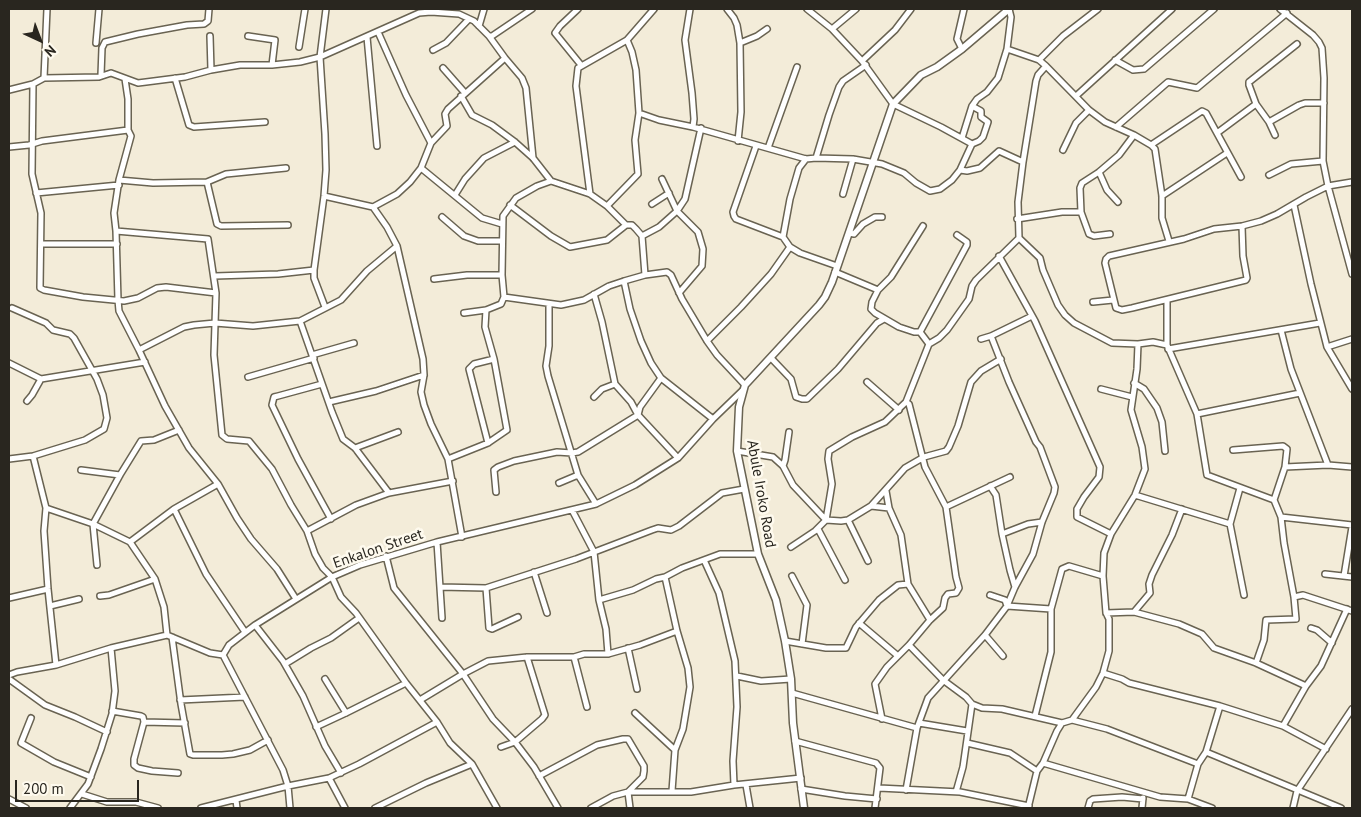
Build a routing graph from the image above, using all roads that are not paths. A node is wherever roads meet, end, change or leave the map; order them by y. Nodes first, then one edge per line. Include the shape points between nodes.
1 (47, 9) edge
2 (99, 9) edge
3 (209, 9) edge
4 (305, 9) edge
5 (326, 9) edge
6 (484, 9) edge
7 (532, 9) edge
8 (578, 9) edge
9 (654, 9) edge
10 (690, 9) edge
11 (727, 9) edge
12 (807, 9) edge
13 (856, 9) edge
14 (911, 9) edge
15 (964, 9) edge
16 (1009, 9) edge
17 (1098, 9) edge
18 (1214, 9) edge
19 (1280, 9) edge
20 (1168, 10) edge
21 (1287, 14) junction
22 (469, 19) junction
23 (479, 26) junction
24 (767, 29) dead end
25 (832, 29) junction
26 (378, 32) junction
27 (210, 36) dead end
28 (248, 36) dead end
29 (490, 36) junction
30 (367, 37) junction
31 (627, 40) junction
32 (96, 43) dead end
33 (740, 43) junction
34 (1297, 44) dead end
35 (299, 47) dead end
36 (962, 49) junction
37 (1007, 49) junction
38 (433, 50) dead end
39 (320, 57) junction
40 (505, 58) junction
41 (1039, 60) junction
42 (1115, 60) junction
43 (864, 63) junction
44 (272, 65) junction
45 (581, 65) junction
46 (1046, 66) junction
47 (797, 67) dead end
48 (443, 68) dead end
49 (211, 70) junction
50 (101, 75) junction
51 (44, 78) junction
52 (175, 78) junction
53 (125, 79) junction
54 (33, 84) junction
55 (9, 90) edge
56 (463, 94) junction
57 (1076, 96) junction
58 (1324, 103) junction
59 (893, 104) junction
60 (1256, 104) junction
61 (972, 106) junction
62 (1089, 110) junction
63 (639, 113) junction
64 (265, 122) dead end
65 (1269, 122) junction
66 (693, 127) junction
67 (1116, 127) junction
68 (701, 128) junction
69 (128, 130) junction
70 (1216, 133) junction
71 (1134, 135) junction
72 (1275, 135) dead end
73 (962, 138) junction
74 (738, 141) junction
75 (515, 142) junction
76 (32, 143) junction
77 (431, 143) junction
78 (972, 144) junction
79 (1151, 144) junction
80 (9, 146) edge
81 (377, 146) dead end
82 (756, 146) junction
83 (768, 148) junction
84 (1063, 150) dead end
85 (1227, 153) junction
86 (533, 158) junction
87 (816, 158) junction
88 (806, 159) junction
89 (854, 159) junction
90 (1322, 161) junction
91 (874, 162) junction
92 (1022, 162) junction
93 (286, 168) dead end
94 (422, 168) junction
95 (960, 170) junction
96 (1099, 172) junction
97 (1269, 175) dead end
98 (1241, 177) dead end
99 (662, 179) dead end
100 (551, 181) junction
101 (119, 182) junction
102 (208, 182) junction
103 (1352, 182) edge
104 (1328, 186) junction
105 (36, 193) junction
106 (668, 193) junction
107 (590, 194) junction
108 (843, 194) dead end
109 (455, 195) junction
110 (324, 196) junction
111 (1162, 196) junction
112 (1118, 202) dead end
113 (652, 204) dead end
114 (510, 205) junction
115 (1294, 205) junction
116 (607, 206) junction
117 (373, 207) junction
118 (677, 211) junction
119 (1081, 212) junction
120 (442, 217) dead end
121 (882, 217) dead end
122 (1017, 219) junction
123 (502, 224) junction
124 (288, 225) dead end
125 (626, 225) junction
126 (924, 226) dead end
127 (1242, 226) junction
128 (116, 231) junction
129 (849, 233) junction
130 (1110, 234) dead end
131 (957, 235) dead end
132 (642, 236) junction
133 (783, 237) junction
134 (1019, 238) junction
135 (502, 241) junction
136 (1169, 242) junction
137 (41, 244) junction
138 (116, 244) junction
139 (397, 246) junction
140 (790, 247) junction
141 (999, 256) junction
142 (836, 269) junction
143 (314, 270) junction
144 (1352, 274) edge
145 (502, 275) junction
146 (645, 275) junction
147 (214, 276) junction
148 (434, 279) dead end
149 (624, 281) junction
150 (878, 290) junction
151 (216, 293) junction
152 (679, 293) junction
153 (594, 294) junction
154 (504, 297) junction
155 (118, 300) junction
156 (1113, 300) junction
157 (1167, 300) junction
158 (1093, 302) dead end
159 (549, 304) junction
160 (325, 307) junction
161 (12, 308) dead end
162 (486, 310) junction
163 (464, 312) dead end
164 (876, 313) junction
165 (1032, 316) junction
166 (884, 319) junction
167 (300, 321) junction
168 (215, 323) junction
169 (877, 323) junction
170 (1320, 323) junction
171 (1281, 330) junction
172 (920, 332) junction
173 (991, 336) junction
174 (981, 339) dead end
175 (1352, 339) edge
176 (707, 341) junction
177 (354, 343) dead end
178 (929, 344) junction
179 (1138, 344) junction
180 (1168, 347) junction
181 (1327, 347) junction
182 (140, 350) junction
183 (313, 357) junction
184 (771, 358) junction
185 (494, 359) junction
186 (1001, 359) junction
187 (145, 362) junction
188 (9, 363) edge
189 (92, 371) junction
190 (424, 375) junction
191 (248, 377) dead end
192 (661, 378) junction
193 (41, 379) junction
194 (867, 382) dead end
195 (1134, 383) junction
196 (322, 384) junction
197 (616, 384) junction
198 (744, 387) junction
199 (1102, 389) dead end
200 (1352, 389) edge
201 (1300, 393) junction
202 (594, 397) dead end
203 (1132, 397) junction
204 (27, 401) dead end
205 (329, 402) junction
206 (906, 402) junction
207 (899, 410) junction
208 (1197, 414) junction
209 (638, 415) junction
210 (713, 418) junction
211 (178, 430) junction
212 (398, 432) dead end
213 (789, 432) dead end
214 (488, 443) junction
215 (355, 448) junction
216 (1233, 450) dead end
217 (737, 451) junction
218 (1165, 451) dead end
219 (572, 453) junction
220 (33, 456) junction
221 (924, 457) junction
222 (678, 458) junction
223 (9, 459) edge
224 (448, 459) junction
225 (1328, 465) junction
226 (783, 466) junction
227 (1285, 467) junction
228 (1352, 467) edge
229 (81, 470) dead end
230 (120, 475) junction
231 (578, 475) junction
232 (1010, 477) dead end
233 (453, 481) junction
234 (559, 483) dead end
235 (218, 484) junction
236 (990, 486) junction
237 (1240, 488) junction
238 (744, 489) junction
239 (886, 490) junction
240 (496, 492) dead end
241 (389, 493) junction
242 (1135, 495) junction
243 (1274, 500) junction
244 (596, 504) junction
245 (871, 506) junction
246 (946, 507) junction
247 (46, 508) junction
248 (889, 508) junction
249 (174, 509) junction
250 (1182, 509) junction
251 (572, 510) junction
252 (1281, 517) junction
253 (330, 519) junction
254 (826, 520) junction
255 (848, 520) junction
256 (1042, 522) junction
257 (93, 524) junction
258 (1230, 524) junction
259 (1352, 526) edge
260 (818, 529) junction
261 (307, 531) junction
262 (1002, 534) junction
263 (1111, 534) junction
264 (462, 537) junction
265 (130, 542) junction
266 (437, 542) junction
267 (791, 547) dead end
268 (594, 552) junction
269 (758, 554) junction
270 (386, 556) junction
271 (704, 560) junction
272 (868, 561) dead end
273 (97, 565) dead end
274 (534, 572) junction
275 (1325, 574) dead end
276 (792, 576) dead end
277 (1103, 576) junction
278 (1344, 576) junction
279 (1352, 576) edge
280 (332, 577) junction
281 (665, 577) junction
282 (155, 579) junction
283 (845, 580) dead end
284 (908, 584) junction
285 (440, 587) junction
286 (1015, 587) junction
287 (486, 588) junction
288 (48, 589) junction
289 (990, 595) dead end
290 (1244, 595) dead end
291 (100, 596) dead end
292 (1294, 597) junction
293 (9, 598) edge
294 (79, 599) dead end
295 (296, 599) junction
296 (599, 600) junction
297 (50, 606) junction
298 (1007, 606) junction
299 (1050, 608) junction
300 (1350, 610) edge
301 (1134, 612) junction
302 (547, 613) dead end
303 (1106, 613) junction
304 (518, 617) dead end
305 (359, 618) junction
306 (442, 618) dead end
307 (930, 620) junction
308 (859, 622) junction
309 (255, 625) junction
310 (1310, 628) dead end
311 (677, 630) junction
312 (245, 632) junction
313 (986, 635) junction
314 (169, 636) junction
315 (785, 641) junction
316 (1332, 643) junction
317 (802, 644) junction
318 (909, 645) junction
319 (111, 648) junction
320 (628, 648) junction
321 (223, 654) junction
322 (608, 654) junction
323 (898, 656) junction
324 (1003, 656) dead end
325 (527, 657) junction
326 (574, 657) junction
327 (1256, 663) junction
328 (285, 664) junction
329 (56, 665) junction
330 (1103, 673) junction
331 (462, 674) junction
332 (737, 676) junction
333 (9, 677) edge
334 (325, 679) dead end
335 (791, 679) junction
336 (943, 680) junction
337 (406, 683) junction
338 (1306, 686) junction
339 (637, 689) dead end
340 (792, 693) junction
341 (246, 697) junction
342 (180, 700) junction
343 (420, 700) junction
344 (972, 704) junction
345 (1220, 706) junction
346 (588, 707) dead end
347 (1352, 709) edge
348 (112, 711) junction
349 (346, 713) junction
350 (635, 713) dead end
351 (1035, 716) junction
352 (30, 718) dead end
353 (882, 719) junction
354 (1072, 720) junction
355 (144, 722) junction
356 (437, 722) junction
357 (185, 723) junction
358 (1062, 723) junction
359 (918, 726) junction
360 (1283, 726) junction
361 (316, 727) junction
362 (967, 731) junction
363 (107, 732) junction
364 (268, 740) junction
365 (795, 741) junction
366 (515, 742) junction
367 (967, 743) junction
368 (501, 748) dead end
369 (1326, 749) junction
370 (675, 750) junction
371 (1206, 752) junction
372 (1043, 763) junction
373 (472, 764) junction
374 (1198, 764) junction
375 (1037, 771) junction
376 (178, 773) dead end
377 (341, 773) junction
378 (539, 776) junction
379 (90, 778) junction
380 (329, 778) junction
381 (801, 778) junction
382 (734, 785) junction
383 (746, 785) junction
384 (288, 786) junction
385 (879, 788) junction
386 (801, 789) junction
387 (906, 790) junction
388 (672, 791) junction
389 (1298, 791) junction
390 (628, 792) junction
391 (956, 792) junction
392 (1143, 792) junction
393 (82, 794) junction
394 (9, 799) edge
395 (877, 799) junction
396 (1143, 799) junction
397 (1188, 799) junction
398 (236, 800) junction
399 (145, 806) edge
400 (1028, 807) edge
401 (26, 808) edge
402 (70, 808) edge
403 (158, 808) edge
404 (201, 808) edge
405 (237, 808) edge
406 (290, 808) edge
407 (345, 808) edge
408 (375, 808) edge
409 (497, 808) edge
410 (558, 808) edge
411 (591, 808) edge
412 (630, 808) edge
413 (750, 808) edge
414 (804, 808) edge
415 (875, 808) edge
416 (1088, 808) edge
417 (1142, 808) edge
418 (1212, 808) edge
419 (1293, 808) edge
420 (1341, 808) edge

1 - 51 street
2 - 32 street
3 - 50 street via 208,21 204,24 105,42
4 - 35 street
5 - 39 street
6 - 23 street
7 - 29 street
8 - 45 street via 555,33
9 - 31 street
10 - 66 street via 685,40
11 - 33 street via 737,25
12 - 25 street
13 - 25 street
14 - 43 street
15 - 36 street via 957,38
16 - 36 street
16 - 37 street
17 - 41 street
18 - 42 street via 1144,69 1133,70
19 - 21 street
20 - 42 street
21 - 58 street via 1320,42
21 - 67 street via 1197,88 1168,82
22 - 23 street
22 - 26 street via 459,14 425,12
22 - 38 street via 446,43
23 - 29 street
24 - 33 street
25 - 43 street
26 - 30 street
26 - 77 street
27 - 49 street
28 - 44 street via 275,40
29 - 40 street
30 - 39 street
30 - 81 street
31 - 45 street
31 - 63 street via 636,70
33 - 74 street
34 - 60 street via 1249,82
36 - 59 street via 921,75
37 - 41 street
37 - 61 street via 998,78
39 - 44 street
39 - 110 street via 325,134
40 - 56 street
40 - 86 street via 526,88
41 - 46 street
42 - 57 street
43 - 59 street
43 - 87 street via 840,87
44 - 49 street via 240,65
45 - 107 street via 576,73 576,86
46 - 57 street
46 - 92 street via 1036,81
47 - 83 street
48 - 56 street
49 - 52 street
50 - 51 street
50 - 53 street via 111,73
51 - 54 street
52 - 53 street via 138,83
52 - 64 street via 189,125 194,128
53 - 69 street
54 - 55 street
54 - 76 street
56 - 75 street via 472,116 492,125
56 - 77 street via 445,114 447,126
57 - 62 street
58 - 65 street via 1299,105
58 - 90 street
59 - 73 street
59 - 91 street
60 - 65 street
60 - 70 street
61 - 73 street
61 - 78 street via 981,111 981,116 988,122 983,137
62 - 67 street
62 - 84 street via 1076,123
63 - 66 street
63 - 116 street via 635,140 638,174
65 - 72 street
66 - 68 street
67 - 71 street
68 - 74 street
68 - 118 street via 685,199
69 - 76 street
69 - 101 street via 131,141
70 - 79 street via 1202,111
70 - 85 street
71 - 79 street
71 - 96 street
73 - 78 street
74 - 82 street
75 - 86 street
75 - 109 street via 484,158
76 - 80 street
76 - 105 street
77 - 94 street
78 - 95 street
79 - 111 street via 1155,149
82 - 83 street
82 - 133 street via 734,216
83 - 88 street
85 - 98 street
85 - 111 street
86 - 100 street
87 - 88 street
87 - 89 street
88 - 133 street via 799,168
89 - 91 street
89 - 108 street
90 - 97 street via 1291,164
90 - 104 street
91 - 95 street via 904,173 930,191 940,189
91 - 129 street
92 - 95 street via 998,151 980,168
92 - 122 street
93 - 102 street via 226,174
94 - 109 street
94 - 117 street via 397,194
96 - 112 street via 1107,190
96 - 119 street via 1082,183
99 - 106 street
100 - 107 street
100 - 114 street via 531,189
101 - 102 street
101 - 105 street
101 - 128 street via 114,213
102 - 124 street via 217,224
103 - 104 street
104 - 115 street
104 - 144 street
105 - 137 street
106 - 113 street
106 - 118 street
107 - 116 street
109 - 123 street via 482,218
110 - 117 street
110 - 143 street
111 - 136 street via 1162,218
114 - 123 street
114 - 125 street via 570,247 607,240
115 - 127 street
115 - 170 street
116 - 125 street
117 - 139 street
118 - 132 street via 659,227
118 - 152 street via 698,232 702,249 702,266
119 - 122 street
119 - 130 street via 1089,234
120 - 135 street via 464,236 478,241
121 - 129 street via 863,224 854,234
122 - 134 street
123 - 135 street
125 - 132 street via 632,225
126 - 150 street via 891,277
127 - 136 street via 1214,228
127 - 157 street via 1246,280
128 - 138 street
128 - 147 street via 208,238
129 - 142 street
131 - 172 street via 967,242 967,246
132 - 146 street
133 - 140 street
134 - 141 street
134 - 179 street via 1040,258 1065,315 1112,343
135 - 145 street
136 - 156 street via 1106,259
137 - 138 street
137 - 155 street via 39,280 42,289
138 - 155 street
139 - 160 street via 367,271 341,300
139 - 190 street
140 - 142 street
140 - 176 street via 742,307
141 - 165 street
141 - 178 street via 976,280 969,299 947,330
142 - 150 street
142 - 184 street via 820,305
143 - 147 street
143 - 160 street
145 - 148 street
145 - 154 street
146 - 149 street
146 - 152 street via 668,272
147 - 151 street
149 - 153 street
149 - 192 street via 641,342
150 - 164 street via 872,302
151 - 155 street via 166,287 124,301
151 - 168 street
152 - 176 street
153 - 159 street via 584,300
153 - 197 street
154 - 159 street
154 - 162 street via 498,306
155 - 182 street via 120,311
156 - 157 street via 1116,308 1122,310
156 - 158 street
157 - 180 street
159 - 219 street via 546,366
160 - 167 street
161 - 189 street via 46,323 53,330 70,334 78,342
162 - 163 street
162 - 185 street via 486,328
164 - 166 street
164 - 169 street
165 - 173 street
165 - 263 street via 1100,468 1099,477 1077,509 1077,517
166 - 169 street
166 - 172 street
167 - 168 street via 253,326
167 - 183 street
168 - 182 street via 184,327
168 - 261 street via 214,354 222,435 253,444 272,469
169 - 184 street via 838,369 806,399 796,397 791,379
170 - 171 street
170 - 181 street
171 - 180 street
171 - 201 street
172 - 178 street
173 - 174 street
173 - 186 street
175 - 181 street
176 - 198 street
177 - 183 street
178 - 206 street
179 - 180 street via 1153,342
179 - 195 street
180 - 208 street
181 - 200 street
182 - 187 street
183 - 191 street
183 - 196 street
184 - 198 street
185 - 214 street via 507,430
185 - 214 street via 474,364 469,369
186 - 221 street via 981,371 971,382 958,426 946,451
186 - 256 street via 1055,487
187 - 189 street
187 - 211 street
188 - 193 street
189 - 193 street
189 - 220 street via 103,395 104,429 85,440
190 - 205 street
190 - 224 street via 421,392 424,405
192 - 209 street via 640,407
192 - 210 street
193 - 204 street
194 - 207 street
195 - 203 street
195 - 218 street via 1144,389 1157,408
196 - 205 street
196 - 253 street via 274,397 272,405
197 - 202 street via 602,389
197 - 209 street
198 - 210 street, Enkalon Street
198 - 217 street, Abule Iroko Road via 738,416
199 - 203 street
201 - 208 street
201 - 225 street
203 - 242 street via 1131,410 1145,469
205 - 215 street via 343,439
206 - 207 street
206 - 221 street
207 - 254 street via 886,422 829,451 832,484
208 - 237 street via 1207,475
209 - 219 street
209 - 222 street
210 - 222 street, Enkalon Street
211 - 230 street via 154,440 141,441
211 - 235 street
212 - 215 street
213 - 226 street
214 - 224 street
215 - 241 street
216 - 227 street via 1283,446 1287,449
217 - 226 street via 773,457
217 - 238 street, Abule Iroko Road
219 - 231 street
219 - 240 street via 557,452 498,467 494,470
220 - 223 street
220 - 247 street
221 - 239 street via 905,468
221 - 246 street via 925,467
222 - 244 street, Enkalon Street via 635,485
224 - 233 street
225 - 227 street
225 - 228 street
226 - 254 street via 793,484
227 - 243 street
229 - 230 street
230 - 257 street
231 - 234 street
231 - 244 street
232 - 236 street
233 - 241 street
233 - 264 street
235 - 249 street
235 - 295 street via 251,539 277,569
236 - 246 street
236 - 262 street via 996,494
237 - 243 street
237 - 258 street
238 - 268 street via 722,493 671,530 658,528
238 - 269 street, Abule Iroko Road
239 - 245 street
239 - 248 street
241 - 253 street
242 - 250 street
242 - 263 street
243 - 252 street
244 - 251 street, Enkalon Street
245 - 248 street
245 - 255 street
246 - 307 street via 960,588 956,593 948,594 944,608
247 - 257 street
247 - 288 street via 44,531
248 - 284 street via 902,535
249 - 265 street
249 - 312 street via 206,574
250 - 258 street
250 - 301 street via 1152,575 1150,593
251 - 264 street, Enkalon Street
251 - 268 street
252 - 259 street
252 - 292 street
253 - 261 street
254 - 255 street
254 - 260 street
255 - 272 street
256 - 262 street
256 - 286 street via 1033,554
257 - 265 street
257 - 273 street
258 - 290 street
259 - 278 street
260 - 267 street
260 - 283 street
261 - 280 street via 315,554
262 - 286 street
263 - 277 street via 1104,553
264 - 266 street, Enkalon Street
265 - 282 street
266 - 270 street, Enkalon Street
266 - 285 street
268 - 274 street
268 - 296 street
269 - 271 street via 720,554
269 - 315 street, Abule Iroko Road via 776,600
270 - 280 street, Enkalon Street
270 - 331 street via 394,588
271 - 281 street
271 - 332 street via 718,593
274 - 287 street
274 - 302 street
275 - 278 street
276 - 317 street via 807,604
277 - 299 street via 1066,566 1062,568
277 - 303 street
278 - 279 street
280 - 295 street, Enkalon Street
280 - 305 street via 341,597
281 - 296 street
281 - 311 street
282 - 291 street
282 - 314 street
284 - 307 street
284 - 308 street via 891,590
285 - 287 street
285 - 306 street
286 - 298 street
287 - 304 street via 488,628
288 - 293 street
288 - 297 street
289 - 298 street via 1005,600
292 - 300 street via 1303,595
292 - 327 street via 1296,619 1266,620 1264,640
294 - 297 street
295 - 309 street, Enkalon Street
296 - 322 street
297 - 329 street
298 - 299 street
298 - 313 street
299 - 351 street via 1051,652
300 - 316 street
301 - 303 street
301 - 327 street via 1180,624 1202,634 1214,648
303 - 330 street via 1109,619 1108,651
305 - 328 street
305 - 337 street
307 - 318 street
308 - 317 street via 846,648
308 - 323 street
309 - 312 street, Enkalon Street
309 - 328 street
310 - 316 street
311 - 320 street
311 - 370 street via 690,687 683,729
312 - 321 street, Enkalon Street
313 - 324 street
313 - 336 street
314 - 319 street
314 - 321 street via 210,653
314 - 342 street
315 - 317 street
315 - 335 street, Abule Iroko Road
316 - 338 street
318 - 323 street
318 - 336 street
319 - 329 street
319 - 348 street via 115,691
320 - 322 street
320 - 339 street
321 - 341 street
322 - 326 street
323 - 353 street via 875,684
325 - 326 street
325 - 331 street via 488,661
325 - 366 street via 545,715
326 - 346 street
327 - 338 street
328 - 361 street
329 - 333 street via 17,672
330 - 345 street via 1129,683
330 - 354 street
331 - 343 street
331 - 366 street via 493,719
332 - 335 street via 761,681
332 - 382 street
333 - 363 street via 45,705
334 - 349 street
335 - 340 street, Abule Iroko Road
336 - 344 street
336 - 359 street via 928,698
337 - 343 street
337 - 349 street
338 - 360 street
340 - 353 street
340 - 365 street, Abule Iroko Road
341 - 342 street
341 - 364 street
342 - 357 street
343 - 356 street
344 - 351 street
344 - 362 street
345 - 360 street
345 - 371 street
347 - 369 street
348 - 355 street via 141,716
348 - 363 street
349 - 361 street
350 - 370 street
351 - 358 street
352 - 379 street via 21,743
353 - 359 street
354 - 358 street
354 - 374 street via 1107,728
355 - 357 street
355 - 376 street via 134,765 152,771
356 - 373 street via 450,743
356 - 377 street
357 - 364 street via 188,750 193,755 233,754 250,750
358 - 372 street
359 - 362 street
359 - 387 street
360 - 369 street
361 - 377 street
362 - 367 street
363 - 379 street
364 - 384 street
365 - 381 street, Abule Iroko Road
365 - 385 street via 876,763 880,768
366 - 368 street
366 - 378 street
367 - 375 street via 1010,753
367 - 391 street
369 - 389 street
370 - 388 street
371 - 374 street
371 - 389 street
372 - 375 street
372 - 392 street
373 - 408 street
373 - 409 street
374 - 397 street
375 - 400 street
377 - 380 street
378 - 390 street via 598,745 628,739 644,771 643,777
378 - 410 street
379 - 393 street
380 - 384 street
380 - 407 street
381 - 383 street
381 - 386 street, Abule Iroko Road
382 - 383 street
382 - 388 street via 690,792
383 - 413 street
384 - 398 street
384 - 406 street
385 - 387 street
385 - 395 street
386 - 395 street
386 - 414 street, Abule Iroko Road
387 - 391 street
388 - 390 street
389 - 419 street
389 - 420 street
390 - 411 street
390 - 412 street
391 - 400 street
392 - 396 street
392 - 397 street
393 - 399 street via 107,802 136,802
393 - 402 street
394 - 401 street
395 - 415 street
396 - 416 street via 1093,799
396 - 417 street
397 - 418 street
398 - 404 street
398 - 405 street
399 - 403 street

